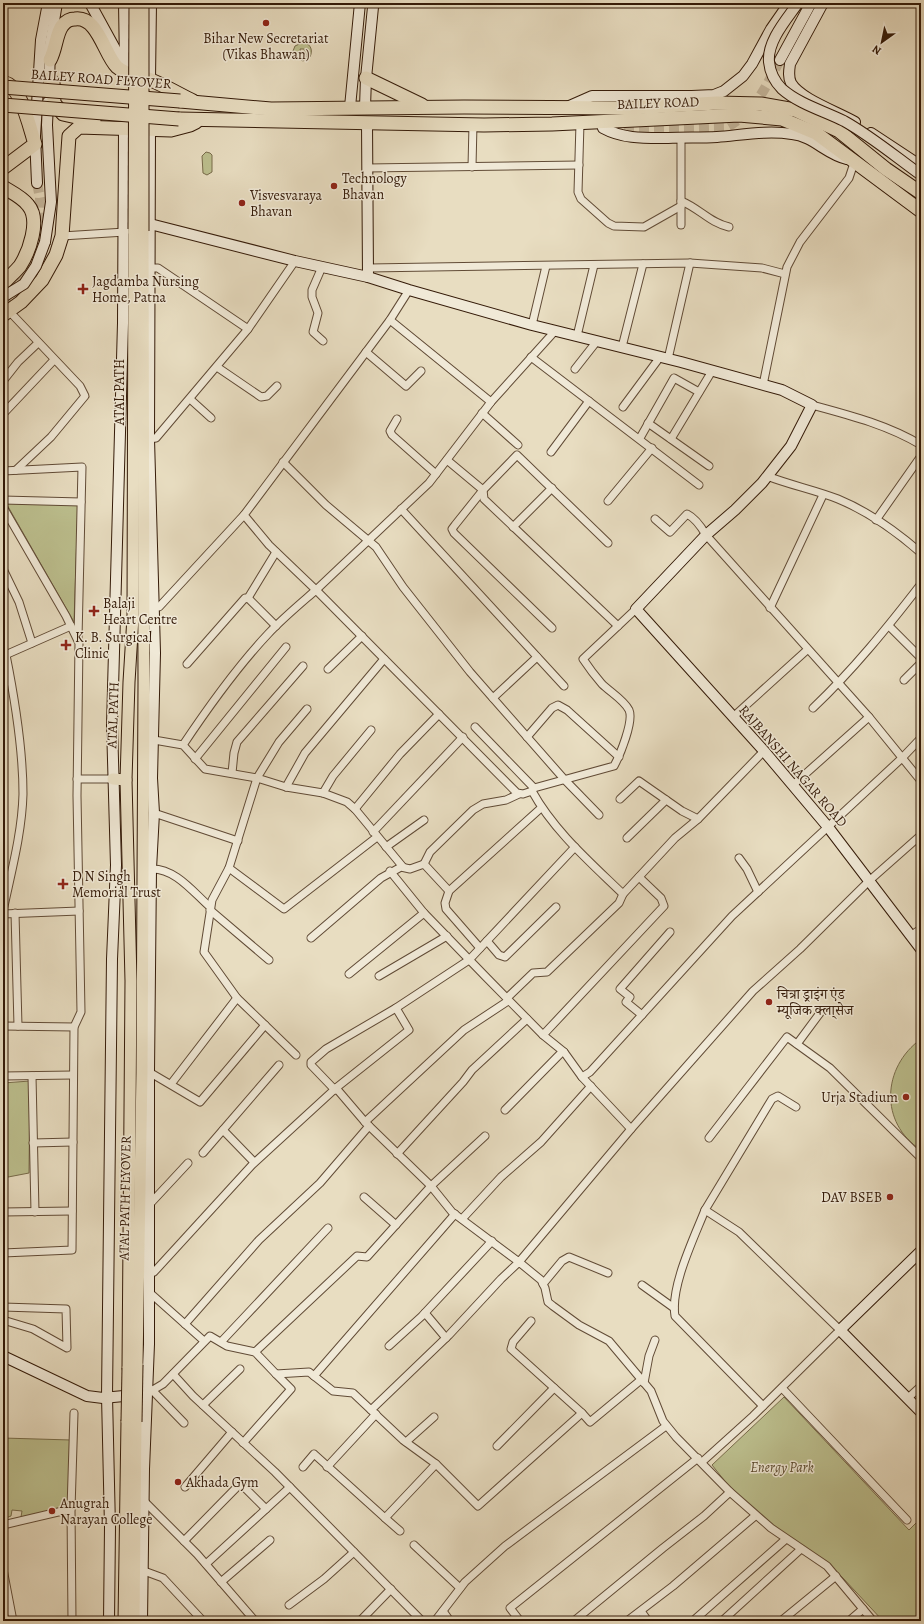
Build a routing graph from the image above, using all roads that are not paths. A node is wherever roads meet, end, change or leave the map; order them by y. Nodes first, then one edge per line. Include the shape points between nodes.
1 (48, 3) edge
2 (57, 3) edge
3 (90, 3) edge
4 (124, 3) edge
5 (134, 3) edge
6 (144, 3) edge
7 (151, 3) edge
8 (360, 3) edge
9 (372, 3) edge
10 (789, 3) edge
11 (798, 3) edge
12 (811, 3) edge
13 (824, 3) edge
14 (50, 60) junction
15 (780, 60) tunnel mouth
16 (120, 69) junction
17 (366, 78) junction
18 (49, 79) junction
19 (150, 79) junction
20 (3, 83) edge
21 (3, 87) edge
22 (196, 103) junction
23 (3, 105) edge
24 (464, 106) junction
25 (365, 107) junction
26 (425, 107) junction
27 (567, 107) junction
28 (350, 108) junction
29 (196, 120) junction
30 (367, 122) junction
31 (580, 123) junction
32 (478, 124) junction
33 (600, 124) junction
34 (124, 129) junction
35 (150, 130) junction
36 (624, 130) tunnel mouth
37 (681, 137) junction
38 (35, 144) junction
39 (150, 151) junction
40 (125, 153) junction
41 (855, 160) junction
42 (579, 165) junction
43 (472, 166) junction
44 (921, 166) edge
45 (3, 168) edge
46 (367, 168) junction
47 (921, 175) edge
48 (37, 183) tunnel mouth
49 (3, 187) edge
50 (921, 193) edge
51 (681, 204) junction
52 (921, 211) edge
53 (681, 225) dead end
54 (729, 227) dead end
55 (138, 229) junction
56 (62, 236) junction
57 (295, 261) junction
58 (690, 263) junction
59 (643, 264) junction
60 (594, 265) junction
61 (546, 266) junction
62 (150, 268) junction
63 (322, 268) junction
64 (368, 272) junction
65 (785, 274) junction
66 (3, 284) edge
67 (409, 290) junction
68 (3, 297) edge
69 (6, 313) edge
70 (390, 320) junction
71 (532, 324) junction
72 (248, 329) junction
73 (555, 330) junction
74 (577, 336) junction
75 (323, 341) dead end
76 (597, 341) junction
77 (38, 343) junction
78 (622, 347) junction
79 (366, 352) junction
80 (531, 357) junction
81 (664, 358) junction
82 (54, 360) junction
83 (217, 367) junction
84 (575, 369) dead end
85 (421, 371) dead end
86 (712, 371) junction
87 (3, 381) edge
88 (763, 385) junction
89 (277, 386) dead end
90 (699, 392) junction
91 (190, 399) junction
92 (589, 401) junction
93 (490, 402) junction
94 (812, 405) junction
95 (623, 407) dead end
96 (482, 413) junction
97 (3, 414) edge
98 (211, 418) dead end
99 (397, 419) dead end
100 (648, 423) junction
101 (640, 438) junction
102 (149, 439) junction
103 (672, 440) junction
104 (518, 445) dead end
105 (921, 445) edge
106 (652, 448) junction
107 (551, 452) dead end
108 (921, 456) edge
109 (447, 460) junction
110 (283, 462) junction
111 (709, 466) dead end
112 (16, 470) junction
113 (3, 471) edge
114 (436, 474) junction
115 (767, 476) junction
116 (700, 485) dead end
117 (552, 488) junction
118 (483, 490) junction
119 (823, 495) junction
120 (3, 500) edge
121 (608, 501) dead end
122 (81, 502) junction
123 (3, 507) edge
124 (402, 509) junction
125 (244, 515) junction
126 (655, 519) dead end
127 (876, 520) junction
128 (513, 527) junction
129 (706, 535) junction
130 (369, 540) junction
131 (608, 543) dead end
132 (276, 552) junction
133 (921, 553) edge
134 (3, 569) edge
135 (921, 584) edge
136 (316, 590) junction
137 (248, 598) junction
138 (153, 607) junction
139 (770, 608) junction
140 (636, 610) junction
141 (71, 626) junction
142 (276, 626) junction
143 (618, 626) junction
144 (889, 626) junction
145 (552, 628) dead end
146 (362, 636) junction
147 (78, 641) junction
148 (32, 643) junction
149 (286, 647) dead end
150 (807, 650) junction
151 (4, 655) edge
152 (537, 657) junction
153 (384, 658) junction
154 (921, 658) edge
155 (921, 663) edge
156 (187, 664) dead end
157 (303, 666) dead end
158 (328, 669) dead end
159 (904, 680) dead end
160 (839, 684) junction
161 (564, 686) dead end
162 (493, 698) junction
163 (813, 708) dead end
164 (307, 709) dead end
165 (439, 714) junction
166 (733, 717) junction
167 (869, 718) junction
168 (475, 727) dead end
169 (371, 730) dead end
170 (463, 737) junction
171 (527, 737) junction
172 (921, 738) edge
173 (154, 740) junction
174 (183, 746) junction
175 (764, 751) junction
176 (619, 757) junction
177 (902, 758) junction
178 (195, 759) junction
179 (232, 774) junction
180 (148, 777) junction
181 (257, 778) junction
182 (77, 779) junction
183 (113, 779) junction
184 (564, 779) junction
185 (126, 780) junction
186 (921, 781) edge
187 (793, 785) junction
188 (286, 787) junction
189 (533, 790) junction
190 (323, 793) junction
191 (519, 794) junction
192 (620, 799) dead end
193 (666, 800) junction
194 (541, 808) junction
195 (355, 809) junction
196 (154, 813) junction
197 (599, 815) dead end
198 (698, 819) junction
199 (424, 820) dead end
200 (828, 827) junction
201 (921, 835) edge
202 (373, 837) junction
203 (627, 838) dead end
204 (238, 841) junction
205 (386, 847) junction
206 (575, 847) junction
207 (739, 858) dead end
208 (424, 864) junction
209 (151, 868) junction
210 (229, 868) junction
211 (397, 868) junction
212 (639, 877) junction
213 (869, 881) junction
214 (449, 891) junction
215 (758, 892) junction
216 (623, 894) junction
217 (556, 907) dead end
218 (210, 908) junction
219 (79, 911) junction
220 (3, 912) edge
221 (15, 913) junction
222 (424, 913) junction
223 (921, 929) edge
224 (670, 932) dead end
225 (446, 936) junction
226 (910, 936) junction
227 (311, 938) dead end
228 (487, 941) junction
229 (921, 949) edge
230 (479, 950) junction
231 (471, 958) junction
232 (269, 960) dead end
233 (349, 974) dead end
234 (379, 976) dead end
235 (509, 997) junction
236 (237, 998) junction
237 (396, 1008) junction
238 (820, 1013) dead end
239 (642, 1015) junction
240 (527, 1019) junction
241 (265, 1025) junction
242 (3, 1026) edge
243 (18, 1026) junction
244 (74, 1027) junction
245 (545, 1033) junction
246 (797, 1044) junction
247 (564, 1052) junction
248 (296, 1055) dead end
249 (280, 1065) dead end
250 (149, 1072) junction
251 (73, 1075) junction
252 (586, 1075) junction
253 (3, 1076) edge
254 (32, 1076) junction
255 (171, 1084) junction
256 (591, 1086) junction
257 (334, 1091) junction
258 (796, 1107) dead end
259 (505, 1110) dead end
260 (367, 1124) junction
261 (631, 1129) junction
262 (223, 1130) junction
263 (485, 1136) dead end
264 (709, 1138) dead end
265 (73, 1142) junction
266 (34, 1143) junction
267 (203, 1153) dead end
268 (397, 1154) junction
269 (921, 1158) edge
270 (254, 1162) junction
271 (188, 1163) dead end
272 (431, 1186) junction
273 (364, 1197) dead end
274 (148, 1206) junction
275 (705, 1210) junction
276 (72, 1211) junction
277 (3, 1212) edge
278 (35, 1212) junction
279 (455, 1214) junction
280 (462, 1219) junction
281 (396, 1225) junction
282 (328, 1228) dead end
283 (492, 1242) junction
284 (921, 1251) edge
285 (3, 1253) edge
286 (519, 1262) junction
287 (608, 1273) dead end
288 (149, 1274) junction
289 (543, 1284) junction
290 (642, 1285) dead end
291 (149, 1292) junction
292 (3, 1308) edge
293 (674, 1308) junction
294 (425, 1313) junction
295 (3, 1320) edge
296 (531, 1321) dead end
297 (185, 1324) junction
298 (840, 1330) junction
299 (446, 1338) junction
300 (655, 1340) dead end
301 (204, 1341) junction
302 (221, 1342) junction
303 (389, 1346) dead end
304 (255, 1352) junction
305 (3, 1356) edge
306 (132, 1366) junction
307 (240, 1369) dead end
308 (173, 1374) junction
309 (276, 1374) junction
310 (314, 1376) junction
311 (643, 1381) junction
312 (921, 1386) edge
313 (554, 1388) junction
314 (782, 1388) junction
315 (149, 1392) junction
316 (107, 1396) junction
317 (908, 1399) junction
318 (203, 1405) junction
319 (763, 1406) junction
320 (374, 1412) junction
321 (921, 1412) edge
322 (74, 1413) dead end
323 (582, 1413) junction
324 (434, 1417) dead end
325 (131, 1422) junction
326 (184, 1423) dead end
327 (666, 1426) junction
328 (232, 1432) junction
329 (406, 1442) junction
330 (243, 1443) junction
331 (497, 1446) dead end
332 (700, 1460) junction
333 (436, 1464) junction
334 (303, 1467) dead end
335 (327, 1467) junction
336 (185, 1487) dead end
337 (290, 1487) junction
338 (730, 1492) junction
339 (144, 1501) junction
340 (71, 1509) junction
341 (266, 1509) junction
342 (755, 1516) junction
343 (385, 1518) junction
344 (907, 1520) dead end
345 (3, 1525) edge
346 (400, 1531) dead end
347 (786, 1539) junction
348 (270, 1540) dead end
349 (184, 1541) junction
350 (414, 1545) dead end
351 (802, 1549) junction
352 (354, 1552) junction
353 (206, 1564) junction
354 (3, 1569) edge
355 (144, 1571) junction
356 (836, 1576) junction
357 (221, 1582) junction
358 (460, 1588) junction
359 (391, 1589) junction
360 (289, 1605) dead end
361 (863, 1609) junction
362 (443, 1611) junction
363 (641, 1611) junction
364 (13, 1621) edge
365 (72, 1621) edge
366 (109, 1621) edge
367 (124, 1621) edge
368 (134, 1621) edge
369 (142, 1621) edge
370 (203, 1621) edge
371 (255, 1621) edge
372 (360, 1621) edge
373 (422, 1621) edge
374 (435, 1621) edge
375 (450, 1621) edge
376 (520, 1621) edge
377 (574, 1621) edge
378 (627, 1621) edge
379 (648, 1621) edge
380 (693, 1621) edge
381 (722, 1621) edge
382 (781, 1621) edge
383 (849, 1621) edge
384 (873, 1621) edge

1 - 38 street via 41,40
2 - 14 street
3 - 16 street via 119,56
4 - 16 street
5 - 55 main road, ATAL PATH, bridge
6 - 55 main road, ATAL PATH, bridge
7 - 19 street
8 - 28 street
9 - 17 street
10 - 27 street via 752,64 739,80 724,91 714,95 692,96 592,96
11 - 47 street, bridge via 775,39 770,52 769,61 775,81 798,100 846,123
12 - 15 street
13 - 44 street via 790,64 791,82 805,96 853,121
14 - 16 highway via 61,27 68,20 79,18 89,22 98,33
14 - 18 street
16 - 19 highway
17 - 25 street
17 - 26 highway
18 - 29 highway via 53,82 54,103 63,114 73,118 153,125 178,125
18 - 68 street, bridge via 47,125 52,202 45,242 36,266 24,284
19 - 22 highway
20 - 38 highway via 9,84 20,97
21 - 22 highway, BAILEY ROAD FLYOVER, bridge
22 - 28 highway, BAILEY ROAD FLYOVER via 271,109
23 - 29 highway, bridge
24 - 26 highway, BAILEY ROAD
24 - 27 highway, BAILEY ROAD
24 - 32 highway via 478,112 497,113 498,119
25 - 26 highway, BAILEY ROAD
25 - 28 highway, BAILEY ROAD
27 - 50 highway, BAILEY ROAD via 630,108 717,103 761,104 795,110 839,131
29 - 30 highway, BAILEY ROAD
29 - 35 highway via 190,125 171,130
30 - 32 highway, BAILEY ROAD
30 - 46 street
31 - 32 highway, BAILEY ROAD
31 - 33 highway, BAILEY ROAD
31 - 42 street
32 - 43 street
33 - 36 street
33 - 37 street via 616,135 648,138
33 - 41 highway, BAILEY ROAD via 739,115 782,119 816,134
34 - 35 highway
34 - 40 street
34 - 56 highway via 79,127 70,136
35 - 39 street
37 - 41 street via 770,132 794,134 811,140 834,155
37 - 51 street
38 - 45 highway
38 - 48 street
39 - 40 street
39 - 55 street
40 - 55 street
41 - 52 highway, BAILEY ROAD
41 - 65 street via 849,178 794,251
42 - 43 street
42 - 51 street via 579,196 612,226 644,227
43 - 46 street
46 - 64 street
49 - 66 highway via 29,205 33,213 34,227 20,265
51 - 53 street
51 - 54 street via 696,208 713,222
55 - 56 street
55 - 57 street
55 - 62 street
55 - 180 main road, ATAL PATH
55 - 183 street via 112,725
55 - 185 main road, ATAL PATH via 133,617
56 - 69 highway via 56,255 42,280 21,302
57 - 63 street
57 - 72 street
58 - 59 street
58 - 65 street via 762,268
58 - 81 street
59 - 60 street
59 - 78 street
60 - 61 street
60 - 74 street
61 - 64 street
61 - 71 street
62 - 72 street via 158,268
62 - 102 street
63 - 64 street
63 - 75 street via 311,293 318,313 313,332
64 - 67 street
65 - 88 street
67 - 70 street
67 - 71 street
69 - 77 street
70 - 79 street
70 - 93 street
71 - 73 street
72 - 83 street
73 - 74 street
73 - 80 street
74 - 76 street
76 - 78 street
76 - 84 street
77 - 82 street
77 - 87 street
78 - 81 street
79 - 85 street via 406,386
79 - 110 street
80 - 92 street
80 - 93 street
81 - 86 street
81 - 95 street
82 - 97 street
82 - 112 street via 84,390 85,396 51,437
83 - 89 street via 261,397 267,396
83 - 91 street
86 - 88 street
86 - 90 street
88 - 94 street via 782,390
90 - 100 street via 674,378
90 - 103 street
91 - 98 street
91 - 102 street via 156,438
92 - 101 street
92 - 107 street
93 - 96 street
94 - 105 street via 878,425
94 - 115 street via 791,446
96 - 104 street
96 - 109 street
99 - 114 street via 390,431 392,435
100 - 101 street
100 - 103 street
101 - 106 street
102 - 138 street
103 - 111 street
106 - 116 street
106 - 121 street
108 - 127 street
109 - 114 street
109 - 118 street
110 - 125 street
110 - 130 street via 326,505
112 - 113 street
112 - 122 street via 82,467
114 - 124 street
115 - 119 street
115 - 129 street via 735,510
117 - 118 street via 517,455
117 - 128 street
117 - 131 street
118 - 128 street via 484,500
118 - 145 street via 452,529 454,533
119 - 127 street via 838,499
119 - 139 street
120 - 122 street
122 - 147 street
123 - 141 street
124 - 130 street
124 - 152 street
125 - 132 street
125 - 138 street via 159,607
126 - 129 street via 670,532 687,514
127 - 133 street
128 - 143 street
129 - 139 street
129 - 140 street
130 - 136 street
130 - 162 street via 376,546 402,587
132 - 136 street
132 - 137 street
134 - 148 street via 19,602
135 - 144 street
136 - 142 street
136 - 146 street
137 - 142 street
137 - 156 street via 244,599
138 - 173 street
139 - 150 street
140 - 143 street
140 - 166 street, RAJBANSHI NAGAR ROAD
141 - 147 street
141 - 148 street
142 - 174 street via 215,697
143 - 176 street via 583,660 601,683 630,711 629,725
144 - 154 street
144 - 160 street
146 - 153 street
146 - 158 street
147 - 182 street
148 - 151 street
149 - 178 street
150 - 160 street
150 - 166 street
151 - 220 street via 20,740 23,794 16,849
152 - 161 street
152 - 162 street
153 - 165 street
153 - 188 street via 305,753
155 - 159 street
157 - 179 street via 237,742
160 - 163 street
160 - 167 street
162 - 171 street
164 - 181 street via 279,742
165 - 170 street
165 - 195 street via 400,754
166 - 175 street, RAJBANSHI NAGAR ROAD
167 - 177 street
167 - 187 street
168 - 189 street
169 - 190 street via 332,776
170 - 191 street
170 - 202 street
171 - 176 street via 552,708 558,705 567,710
171 - 184 street
172 - 177 street
173 - 174 street
173 - 180 street
174 - 178 street
175 - 187 street, RAJBANSHI NAGAR ROAD
175 - 198 street
176 - 184 street via 614,766
177 - 186 street
177 - 200 street
178 - 179 street via 205,769
179 - 181 street
180 - 196 street
180 - 306 main road, ATAL PATH FLYOVER via 142,1072
181 - 188 street
181 - 204 street
182 - 183 street
182 - 219 street
183 - 185 main road
183 - 316 street via 116,900 112,959
184 - 189 street
184 - 197 street
185 - 306 main road, ATAL PATH FLYOVER via 131,981
187 - 200 street, RAJBANSHI NAGAR ROAD
188 - 190 street
189 - 191 street
189 - 194 street
190 - 195 street via 347,802
191 - 208 street via 506,800 483,804 473,810 430,852
192 - 193 street via 638,780
193 - 198 street
193 - 203 street
194 - 206 street
194 - 214 street
195 - 202 street
196 - 204 street
196 - 209 street
198 - 212 street via 675,838
199 - 205 street
200 - 213 street, RAJBANSHI NAGAR ROAD
200 - 215 street
201 - 213 street
202 - 205 street
202 - 210 street via 284,909
204 - 210 street
205 - 211 street
206 - 216 street
206 - 228 street
207 - 215 street
208 - 211 street via 410,869
208 - 214 street
209 - 218 street via 161,868 172,873
209 - 250 street
210 - 218 street via 216,889
211 - 222 street
211 - 227 street
212 - 216 street
212 - 245 street via 661,898 664,906
213 - 226 street, RAJBANSHI NAGAR ROAD
213 - 261 street via 753,991
214 - 230 street via 446,909
215 - 239 street via 732,916
216 - 235 street via 619,902 547,972 533,974
217 - 228 street via 505,957 499,955
218 - 232 street
218 - 236 street via 204,952
219 - 221 street
219 - 244 street via 80,1012
220 - 221 street
221 - 243 street
222 - 225 street
222 - 233 street
223 - 226 street
224 - 239 street via 620,989 630,997 626,1002
225 - 231 street
225 - 234 street
226 - 229 street, RAJBANSHI NAGAR ROAD
228 - 230 street
230 - 231 street
231 - 235 street
231 - 237 street
235 - 240 street
235 - 260 street via 464,1030
236 - 241 street
236 - 255 street
237 - 257 street via 409,1030
237 - 257 street via 326,1049 311,1062
238 - 246 street
239 - 252 street
240 - 245 street
240 - 268 street via 472,1070
241 - 248 street
241 - 255 street via 202,1101
242 - 243 street
243 - 244 street
244 - 251 street
245 - 247 street
246 - 264 street via 788,1037 785,1038
246 - 269 street via 830,1068
247 - 252 street
247 - 259 street
249 - 262 street
250 - 255 street
250 - 274 street
251 - 254 street
251 - 265 street
252 - 256 street
253 - 254 street
254 - 266 street
256 - 261 street
256 - 280 street via 541,1142 501,1177
257 - 260 street
257 - 270 street
258 - 275 street via 778,1096 772,1099
260 - 268 street
260 - 297 street via 320,1183 259,1240
261 - 286 street
262 - 267 street
262 - 270 street
263 - 272 street
265 - 266 street
265 - 276 street
266 - 278 street
268 - 272 street
270 - 288 street via 154,1272
271 - 274 street
272 - 279 street
272 - 281 street
273 - 281 street
274 - 288 street
275 - 293 street via 681,1270
275 - 298 street via 739,1232
276 - 278 street
276 - 285 street via 72,1250
277 - 278 street
279 - 280 street
279 - 310 street
280 - 283 street
281 - 304 street via 367,1257 357,1256
282 - 302 street
283 - 286 street
283 - 294 street
284 - 298 street
286 - 289 street
286 - 299 street
287 - 289 street via 569,1257 562,1261
288 - 291 street
289 - 311 street via 550,1304 579,1325 609,1341
290 - 293 street
291 - 297 street
291 - 315 street
292 - 295 street via 66,1309 67,1348 33,1329
293 - 319 street via 675,1316
294 - 299 street
294 - 303 street
296 - 313 street via 511,1348
297 - 301 street
298 - 314 street
298 - 317 street
299 - 320 street
300 - 311 street
301 - 302 street via 210,1336
301 - 308 street
302 - 304 street
304 - 309 street
305 - 316 street via 87,1396
306 - 325 main road, ATAL PATH FLYOVER, bridge
307 - 318 street
308 - 315 street
308 - 318 street
309 - 310 street via 309,1372
309 - 330 street via 291,1389
310 - 320 street via 333,1391 352,1392
311 - 323 street via 590,1422
311 - 327 street via 651,1391
312 - 317 street
313 - 323 street
313 - 331 street
314 - 319 street
314 - 344 street
315 - 316 street
315 - 326 street
315 - 339 street
316 - 366 street
317 - 321 street
318 - 328 street
319 - 332 street
320 - 329 street
320 - 335 street
322 - 340 street
323 - 333 street via 478,1506
324 - 329 street
325 - 367 main road, ATAL PATH FLYOVER
325 - 368 main road, ATAL PATH FLYOVER
327 - 332 street
327 - 358 street via 505,1546
328 - 330 street
328 - 336 street
329 - 333 street
330 - 337 street
332 - 338 street
332 - 376 street via 510,1608
333 - 343 street
334 - 335 street via 314,1454
335 - 343 street
337 - 341 street
337 - 352 street
338 - 342 street
338 - 377 street
339 - 349 street
339 - 355 street
340 - 345 street
340 - 365 street
341 - 349 street via 240,1485
341 - 353 street
342 - 347 street
342 - 363 street
343 - 346 street
347 - 351 street
347 - 380 street
348 - 357 street
349 - 353 street
350 - 358 street
351 - 356 street via 827,1566
351 - 381 street
352 - 359 street
352 - 360 street
353 - 357 street
354 - 364 street
355 - 369 street
355 - 370 street via 163,1578
356 - 361 street
356 - 382 street
357 - 371 street
358 - 362 street
359 - 372 street
359 - 373 street
361 - 383 street
361 - 384 street
362 - 374 street
362 - 375 street
363 - 378 street
363 - 379 street

